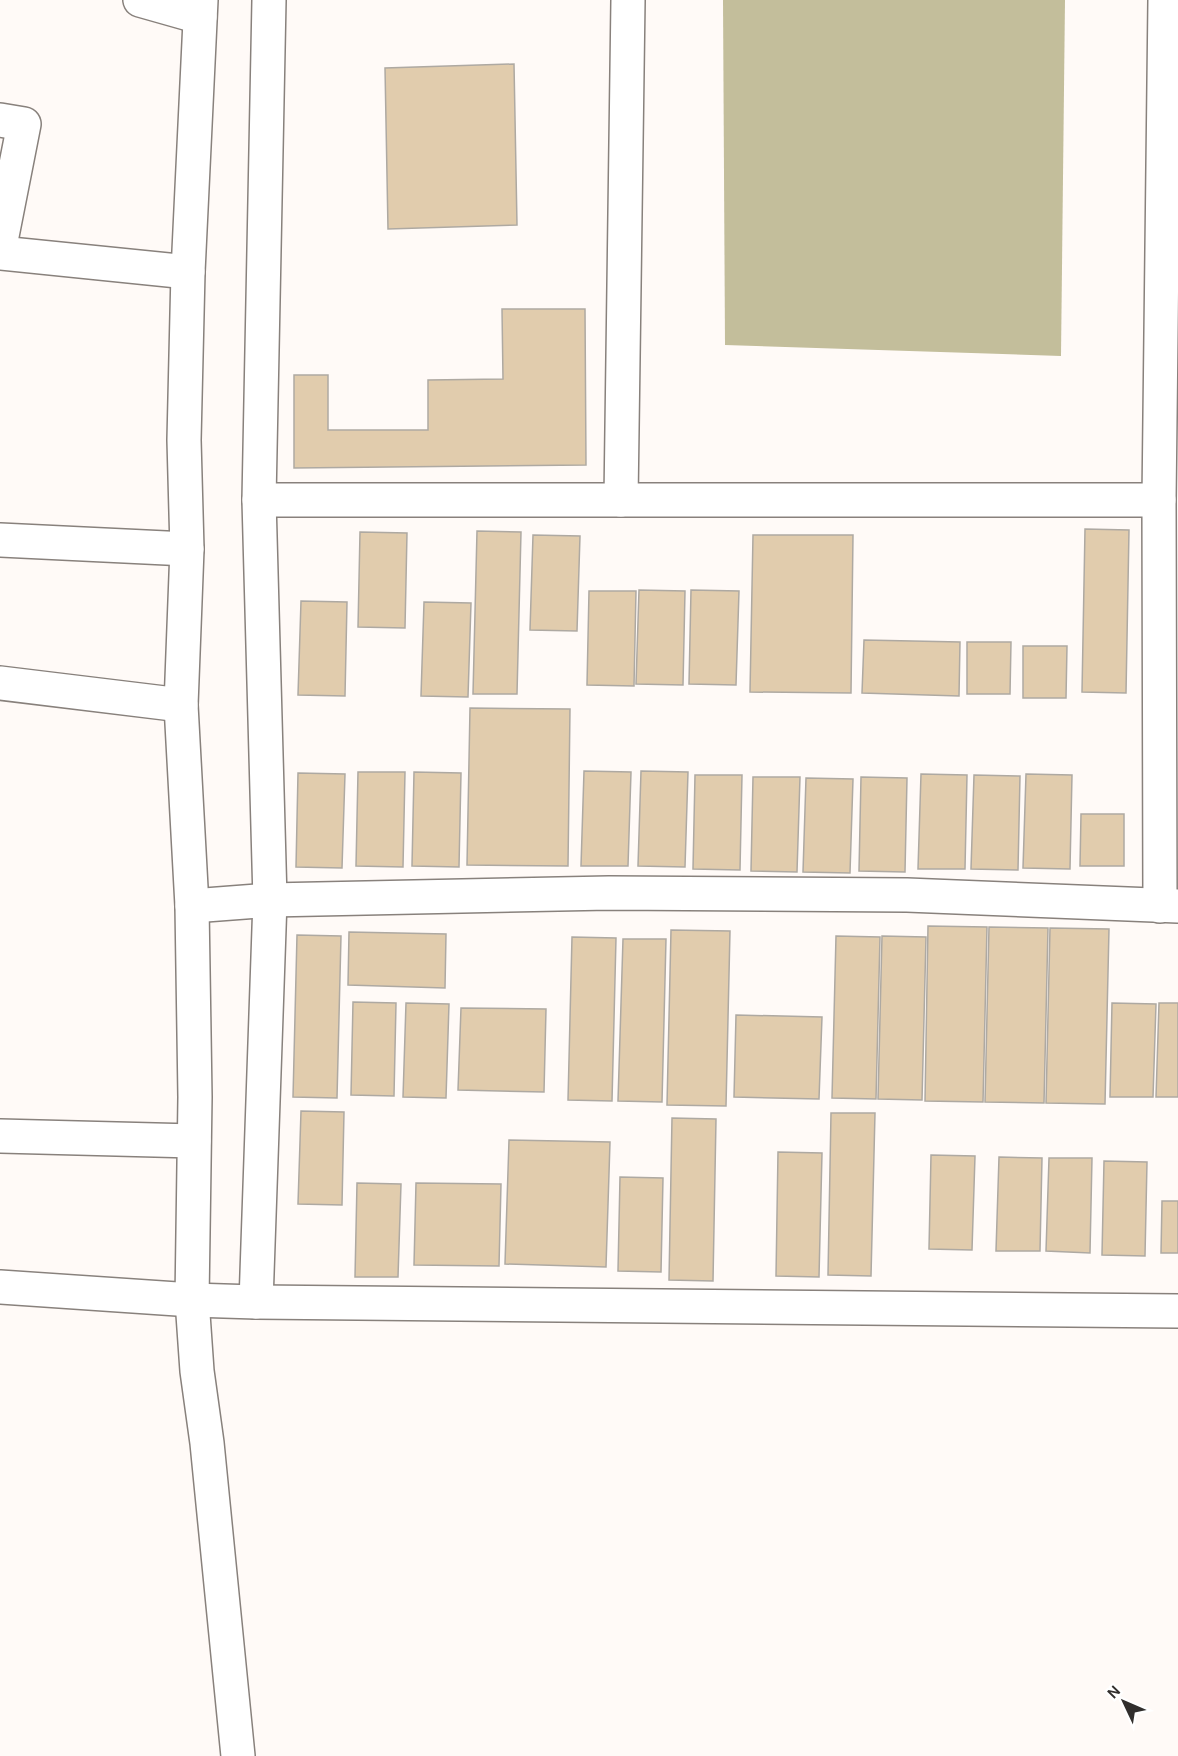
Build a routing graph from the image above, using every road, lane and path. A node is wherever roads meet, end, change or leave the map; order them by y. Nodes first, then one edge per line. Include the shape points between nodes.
1 (140, 0) edge
2 (269, 0) edge
3 (628, 0) edge
4 (1165, 0) edge
5 (201, 9) edge
6 (0, 120) edge
7 (0, 246) edge
8 (0, 253) edge
9 (188, 272) junction
10 (259, 500) junction
11 (621, 500) junction
12 (1159, 500) junction
13 (0, 540) edge
14 (187, 549) junction
15 (0, 682) edge
16 (181, 705) junction
17 (270, 900) junction
18 (192, 906) junction
19 (1169, 906) edge
20 (0, 1136) edge
21 (194, 1142) junction
22 (0, 1287) edge
23 (192, 1300) junction
24 (256, 1302) junction
25 (1178, 1311) edge
26 (238, 1756) edge

1 - 5 street
2 - 10 street
3 - 11 street
4 - 12 street
5 - 9 street
6 - 7 street via 24,124
8 - 9 street
9 - 14 street via 184,440
10 - 11 street
10 - 17 street
11 - 12 street
12 - 19 street
13 - 14 street
14 - 16 street
15 - 16 street
16 - 18 street
17 - 18 street
17 - 19 street via 609,893 907,895
17 - 24 street
18 - 21 street
20 - 21 street
21 - 23 street
22 - 23 street
23 - 24 street
23 - 26 street
24 - 25 street

